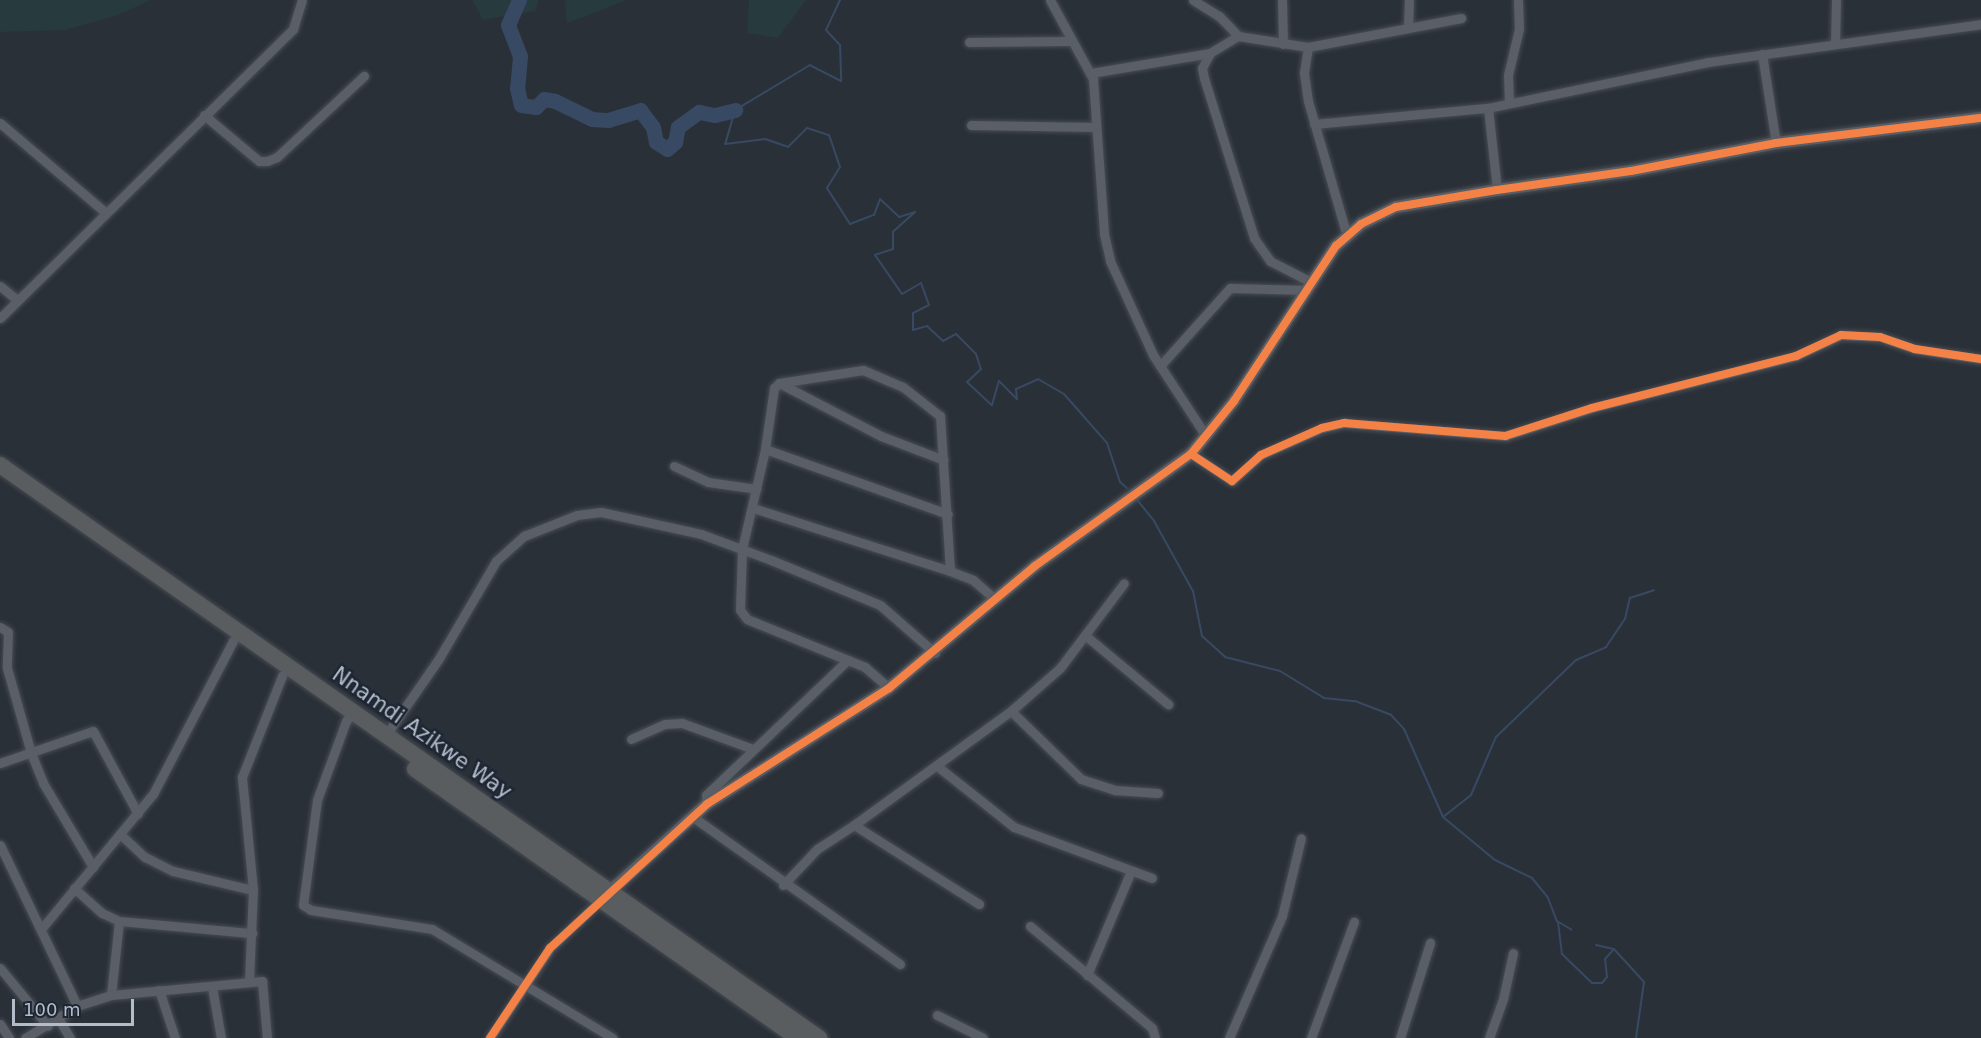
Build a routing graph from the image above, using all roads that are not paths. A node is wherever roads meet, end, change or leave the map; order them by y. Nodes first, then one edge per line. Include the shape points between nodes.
1 (302, 0) edge
2 (1050, 0) edge
3 (1193, 0) edge
4 (1282, 0) edge
5 (1409, 0) edge
6 (1518, 0) edge
7 (1836, 0) edge
8 (1461, 18) dead end
9 (1981, 24) edge
10 (1408, 27) junction
11 (1238, 36) junction
12 (1071, 41) junction
13 (969, 42) dead end
14 (1283, 44) junction
15 (1835, 44) junction
16 (1308, 47) junction
17 (1210, 53) junction
18 (1762, 54) junction
19 (1091, 73) junction
20 (364, 76) dead end
21 (1509, 103) junction
22 (1488, 108) junction
23 (204, 115) junction
24 (1981, 118) edge
25 (0, 123) edge
26 (1314, 124) junction
27 (971, 125) dead end
28 (1096, 127) junction
29 (1776, 143) junction
30 (1497, 190) junction
31 (105, 212) junction
32 (1347, 236) junction
33 (0, 286) edge
34 (1310, 287) junction
35 (16, 298) junction
36 (0, 318) edge
37 (1981, 358) edge
38 (1160, 366) junction
39 (779, 383) junction
40 (1206, 436) junction
41 (765, 449) junction
42 (1191, 454) junction
43 (944, 460) junction
44 (0, 465) edge
45 (674, 466) dead end
46 (0, 477) edge
47 (757, 489) junction
48 (753, 508) junction
49 (948, 514) junction
50 (742, 549) junction
51 (950, 571) junction
52 (1124, 582) dead end
53 (996, 600) junction
54 (0, 627) edge
55 (1086, 636) junction
56 (233, 641) junction
57 (935, 653) junction
58 (848, 660) junction
59 (4, 668) edge
60 (282, 676) junction
61 (890, 688) junction
62 (1168, 704) dead end
63 (1011, 711) junction
64 (350, 717) junction
65 (386, 735) junction
66 (631, 739) dead end
67 (753, 749) junction
68 (31, 753) junction
69 (0, 763) edge
70 (937, 766) junction
71 (1158, 793) dead end
72 (707, 804) junction
73 (138, 814) junction
74 (693, 818) junction
75 (854, 825) junction
76 (121, 835) junction
77 (1301, 838) dead end
78 (0, 844) edge
79 (93, 867) junction
80 (1131, 871) junction
81 (1152, 878) dead end
82 (783, 885) junction
83 (74, 888) junction
84 (253, 890) junction
85 (605, 896) junction
86 (979, 904) dead end
87 (119, 921) junction
88 (1354, 922) dead end
89 (1030, 926) dead end
90 (42, 928) junction
91 (252, 933) junction
92 (1430, 943) dead end
93 (1513, 953) dead end
94 (900, 964) dead end
95 (0, 968) edge
96 (1087, 975) junction
97 (249, 981) junction
98 (523, 984) junction
99 (212, 987) junction
100 (159, 990) junction
101 (111, 995) junction
102 (77, 1006) junction
103 (937, 1015) dead end
104 (58, 1018) junction
105 (0, 1024) edge
106 (48, 1026) junction
107 (9, 1038) edge
108 (25, 1038) edge
109 (70, 1038) edge
110 (176, 1038) edge
111 (221, 1038) edge
112 (267, 1038) edge
113 (490, 1038) edge
114 (613, 1038) edge
115 (798, 1038) edge
116 (819, 1038) edge
117 (983, 1038) edge
118 (1155, 1038) edge
119 (1229, 1038) edge
120 (1311, 1038) edge
121 (1400, 1038) edge
122 (1489, 1038) edge

1 - 23 street via 293,29
2 - 12 street
3 - 11 street via 1219,16
4 - 14 street
5 - 10 street
6 - 21 street via 1519,29 1508,75
7 - 15 street
8 - 10 street
9 - 15 street
10 - 16 street
11 - 14 street
11 - 17 street
12 - 13 street
12 - 19 street
14 - 16 street
15 - 18 street
16 - 26 street via 1304,73
17 - 19 street
17 - 34 street via 1202,68 1204,78 1254,238 1270,261
18 - 21 street
18 - 29 street
19 - 28 street
20 - 23 street via 277,157 267,161 259,161
21 - 22 street
22 - 26 street
22 - 30 street
23 - 31 street
24 - 29 street
25 - 31 street
26 - 32 street
27 - 28 street
28 - 38 street via 1107,249
29 - 30 street via 1631,171
30 - 32 street via 1396,207
31 - 35 street
32 - 34 street via 1336,246
33 - 35 street
34 - 38 street via 1230,288
34 - 40 street
35 - 36 street
37 - 42 street via 1915,349 1880,337 1841,335 1796,356 1592,408 1505,436 1344,423 1322,428 1261,455 1232,481
38 - 40 street
39 - 41 street via 774,387
39 - 43 street via 881,436
39 - 43 street via 863,370 875,372 903,387 940,416
40 - 42 street
41 - 47 street
41 - 49 street
42 - 53 street via 1035,566
43 - 49 street
44 - 64 highway, Nnamdi Azikwe Way
45 - 47 street via 708,482
46 - 56 highway, Nnamdi Azikwe Way
47 - 48 street
48 - 50 street
48 - 51 street
49 - 51 street
50 - 57 street via 880,605
50 - 58 street via 742,616
50 - 65 street via 701,534 601,512 549,523 524,536 496,561 438,660
51 - 53 street via 973,580
52 - 55 street
53 - 57 street
54 - 59 street via 8,632
55 - 62 street
55 - 63 street via 1060,668
56 - 60 highway, Nnamdi Azikwe Way
56 - 73 street via 166,775
57 - 61 street
58 - 61 street via 865,667
58 - 67 street
59 - 68 street
60 - 64 highway, Nnamdi Azikwe Way
60 - 84 street via 247,756 242,777
61 - 72 street
63 - 70 street
63 - 71 street via 1081,780 1115,790
64 - 65 highway, Nnamdi Azikwe Way
64 - 85 highway, Nnamdi Azikwe Way
64 - 98 street via 313,818 303,905 311,910 432,929
65 - 85 highway, Nnamdi Azikwe Way
66 - 67 street via 665,724 682,723
67 - 72 street via 706,795
68 - 69 street
68 - 73 street via 93,731
68 - 79 street via 43,783
70 - 75 street
70 - 80 street via 1014,827
72 - 74 street
73 - 76 street
74 - 82 street
74 - 85 street
75 - 82 street via 817,849
75 - 86 street
76 - 79 street
76 - 84 street via 145,857 173,871
77 - 119 street via 1282,916
78 - 90 street
79 - 83 street
80 - 81 street
80 - 96 street
82 - 94 street
83 - 87 street via 102,913
83 - 90 street
84 - 91 street
85 - 98 street via 550,948
85 - 115 highway, Nnamdi Azikwe Way
85 - 116 highway, Nnamdi Azikwe Way
87 - 91 street
87 - 101 street
88 - 120 street
89 - 96 street
90 - 102 street
91 - 97 street
92 - 121 street
93 - 122 street
95 - 106 street
96 - 118 street via 1152,1028
97 - 99 street
97 - 112 street via 262,981
98 - 113 street
98 - 114 street
99 - 100 street
99 - 111 street
100 - 101 street
100 - 110 street
101 - 102 street
102 - 104 street
103 - 117 street
104 - 106 street
104 - 109 street
105 - 107 street
106 - 108 street

